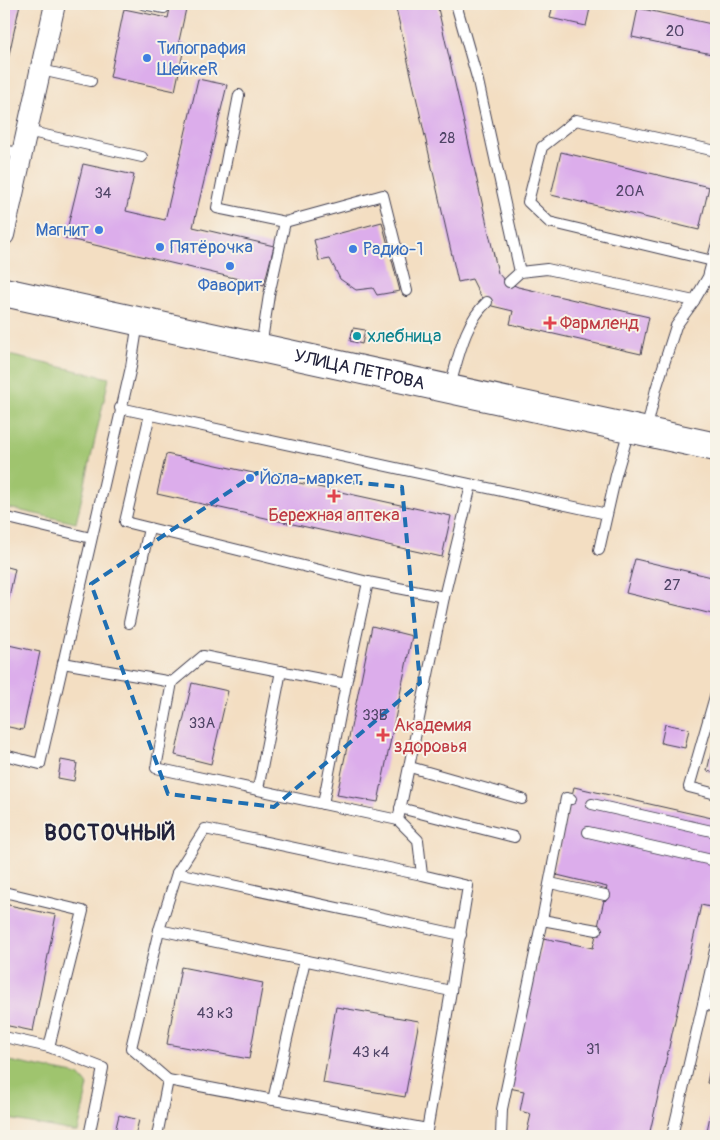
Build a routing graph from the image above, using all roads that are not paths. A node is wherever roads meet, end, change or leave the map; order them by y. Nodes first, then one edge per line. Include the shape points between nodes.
1 (55, 4) edge
2 (143, 4) edge
3 (456, 4) edge
4 (164, 8) dead end
5 (40, 70) junction
6 (90, 81) dead end
7 (239, 95) dead end
8 (27, 131) junction
9 (716, 151) edge
10 (142, 157) dead end
11 (12, 160) edge
12 (285, 222) junction
13 (4, 235) edge
14 (716, 247) edge
15 (713, 261) junction
16 (520, 272) junction
17 (712, 277) edge
18 (509, 282) dead end
19 (407, 291) dead end
20 (4, 292) edge
21 (694, 301) junction
22 (487, 302) dead end
23 (138, 321) junction
24 (261, 348) junction
25 (449, 390) junction
26 (120, 408) junction
27 (150, 414) junction
28 (637, 430) junction
29 (716, 448) edge
30 (471, 485) junction
31 (607, 514) junction
32 (4, 517) edge
33 (149, 528) junction
34 (91, 538) junction
35 (599, 550) dead end
36 (368, 582) junction
37 (444, 597) junction
38 (129, 623) dead end
39 (63, 663) junction
40 (280, 671) junction
41 (172, 682) junction
42 (346, 684) junction
43 (716, 693) edge
44 (4, 755) edge
45 (410, 768) junction
46 (258, 790) junction
47 (716, 794) edge
48 (522, 799) dead end
49 (571, 799) dead end
50 (324, 804) junction
51 (592, 804) dead end
52 (400, 808) junction
53 (398, 820) junction
54 (588, 832) dead end
55 (716, 832) edge
56 (514, 837) dead end
57 (716, 861) edge
58 (176, 873) junction
59 (422, 875) junction
60 (550, 883) junction
61 (4, 892) edge
62 (605, 895) dead end
63 (542, 920) junction
64 (158, 930) junction
65 (597, 930) dead end
66 (461, 935) junction
67 (716, 946) edge
68 (715, 958) edge
69 (305, 960) junction
70 (451, 990) junction
71 (703, 1004) junction
72 (716, 1008) edge
73 (4, 1037) edge
74 (49, 1047) junction
75 (168, 1080) junction
76 (273, 1100) junction
77 (427, 1133) edge
78 (89, 1136) edge
79 (156, 1136) edge
80 (501, 1136) edge
81 (672, 1136) edge

1 - 5 street
2 - 4 lane
3 - 16 lane via 478,81
5 - 6 lane
5 - 8 street
7 - 12 lane via 216,208
8 - 10 lane
8 - 11 street
9 - 15 lane via 576,120 542,147 528,202 549,222
11 - 13 street
12 - 19 lane via 383,195
12 - 24 lane
14 - 15 lane
15 - 17 lane
16 - 18 lane
16 - 21 lane via 546,269
17 - 21 lane
20 - 23 main road, УЛИЦА ПЕТРОВА
21 - 28 lane via 676,326 656,389
22 - 25 lane via 477,311 463,343
23 - 24 main road, УЛИЦА ПЕТРОВА
23 - 26 lane
24 - 25 main road, УЛИЦА ПЕТРОВА
25 - 28 main road, УЛИЦА ПЕТРОВА
26 - 27 lane
26 - 34 lane
27 - 30 lane
27 - 33 lane via 125,522
28 - 29 main road, УЛИЦА ПЕТРОВА
28 - 31 lane
30 - 31 lane
30 - 37 lane
31 - 35 lane
32 - 34 lane
33 - 36 lane
33 - 38 lane
34 - 39 lane
36 - 37 lane
36 - 42 lane
37 - 45 lane
39 - 41 lane
39 - 44 lane via 40,764
40 - 41 lane via 203,656
40 - 42 lane
40 - 46 lane
41 - 46 lane via 156,768
42 - 50 lane
43 - 47 lane via 689,787
45 - 48 lane
45 - 52 lane
46 - 50 lane
49 - 60 lane via 566,798
50 - 53 lane
51 - 55 lane
52 - 53 lane
52 - 56 lane
53 - 59 lane via 418,840
54 - 57 lane
58 - 59 lane via 205,829
58 - 64 lane
58 - 66 lane
59 - 66 lane via 468,886
60 - 62 lane
60 - 63 lane
61 - 74 lane via 83,911
63 - 65 lane
63 - 80 lane via 502,1109
64 - 69 lane
64 - 75 lane via 131,1048
66 - 70 lane
67 - 68 lane
68 - 71 lane
69 - 70 lane
69 - 76 lane
70 - 77 lane
71 - 72 lane
71 - 81 lane
73 - 74 lane
74 - 78 lane via 103,1068
75 - 76 lane
75 - 79 lane
76 - 77 lane

